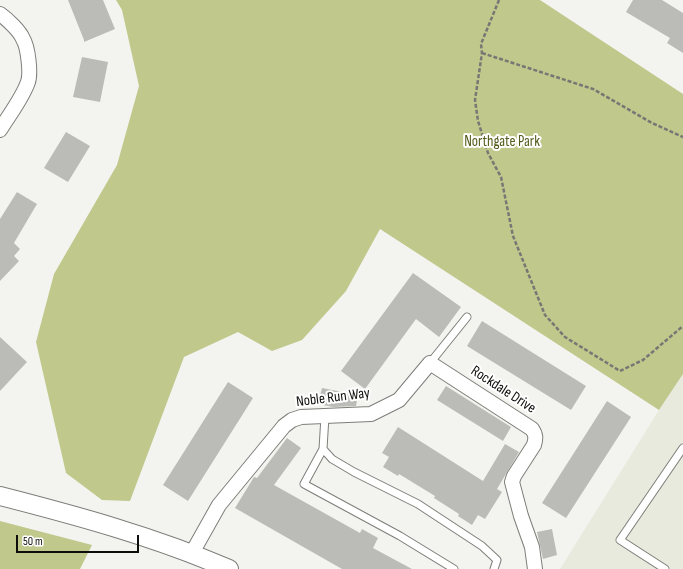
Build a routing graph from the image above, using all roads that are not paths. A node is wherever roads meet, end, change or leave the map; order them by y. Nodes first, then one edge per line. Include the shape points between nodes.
1 (0, 14) edge
2 (0, 130) edge
3 (467, 317) dead end
4 (430, 363) junction
5 (325, 416) junction
6 (683, 448) edge
7 (324, 449) junction
8 (0, 496) edge
9 (192, 553) junction
10 (229, 569) edge
11 (454, 569) edge
12 (494, 569) edge
13 (535, 569) edge
14 (665, 569) edge

1 - 2 street via 24,39 30,66 23,93
3 - 4 lane
4 - 5 street, Noble Run Way via 400,400 371,414
4 - 13 street, Rockdale Drive via 532,429 535,434 534,445 512,482 532,548
5 - 7 lane
5 - 9 street, Noble Run Way via 301,417 284,426 219,505
6 - 14 lane via 620,540
7 - 11 lane via 304,484 400,536
7 - 12 lane via 332,459 418,504 482,546 496,560
8 - 9 street via 93,520
9 - 10 street

